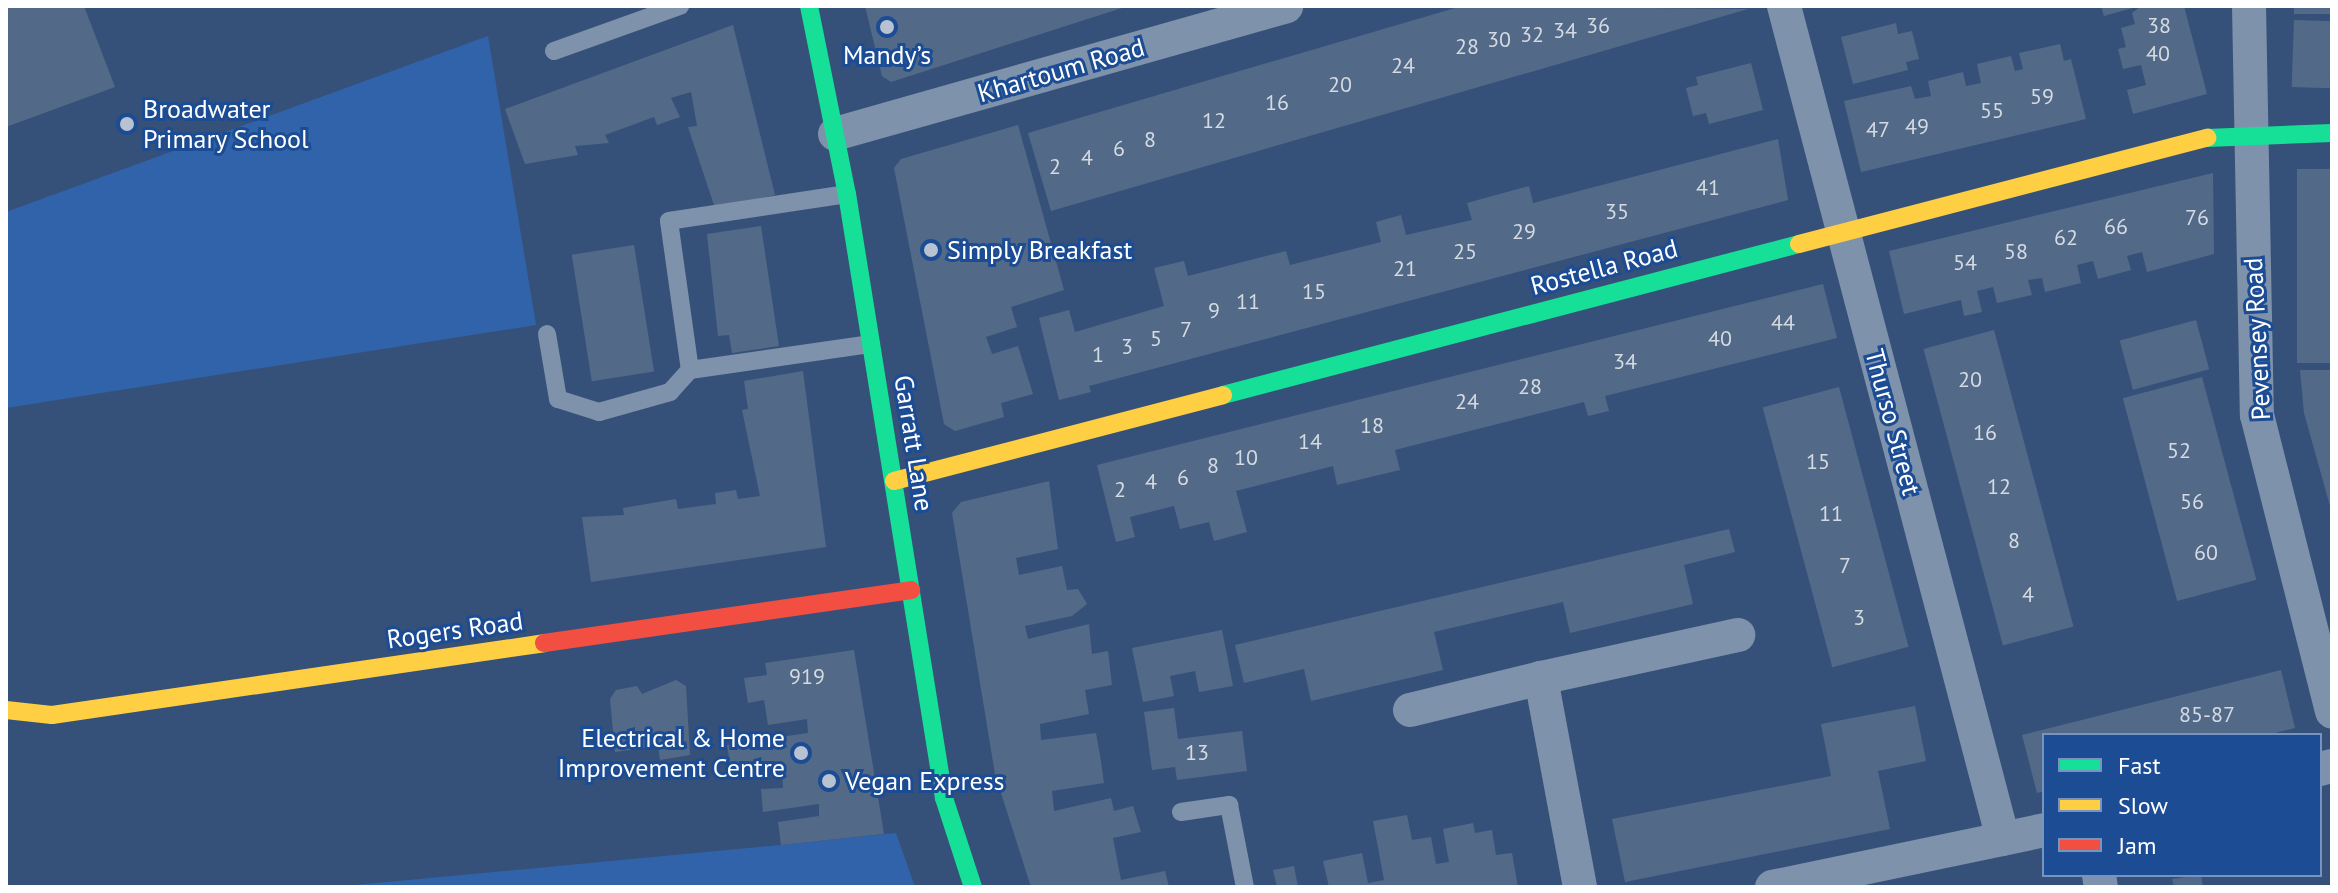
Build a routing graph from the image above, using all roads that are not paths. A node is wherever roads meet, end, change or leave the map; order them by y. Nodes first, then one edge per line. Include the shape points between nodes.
1 (680, 6) edge
2 (809, 6) edge
3 (1286, 6) edge
4 (1784, 6) edge
5 (2249, 6) edge
6 (554, 51) dead end
7 (2251, 133) junction
8 (2332, 133) edge
9 (835, 134) junction
10 (847, 194) junction
11 (1842, 231) junction
12 (547, 334) dead end
13 (871, 344) junction
14 (690, 370) junction
15 (894, 481) junction
16 (911, 590) junction
17 (1738, 635) dead end
18 (1541, 678) junction
19 (6, 710) edge
20 (1410, 710) dead end
21 (2332, 712) edge
22 (1181, 812) dead end
23 (2042, 830) edge
24 (2003, 839) junction
25 (973, 887) edge
26 (1245, 887) edge
27 (1580, 887) edge
28 (1772, 887) edge

1 - 6 lane
2 - 9 street, Garratt Lane
3 - 9 street, Khartoum Road
4 - 11 street, Thurso Street
5 - 7 street, Pevensey Road
7 - 8 street, Rostella Road
7 - 11 street, Rostella Road via 2225,133
7 - 21 street, Pevensey Road via 2257,415
9 - 10 street, Garratt Lane
10 - 13 street, Garratt Lane
10 - 14 lane via 669,221
11 - 15 street, Rostella Road
11 - 24 street, Thurso Street
12 - 14 lane via 558,399 599,412 670,392
13 - 14 lane
13 - 15 street, Garratt Lane
15 - 16 street, Garratt Lane
16 - 19 street, Rogers Road via 52,715
16 - 25 street, Garratt Lane via 944,798
17 - 18 street
18 - 20 street
18 - 27 street
22 - 26 lane via 1229,805
23 - 24 street
24 - 28 street

